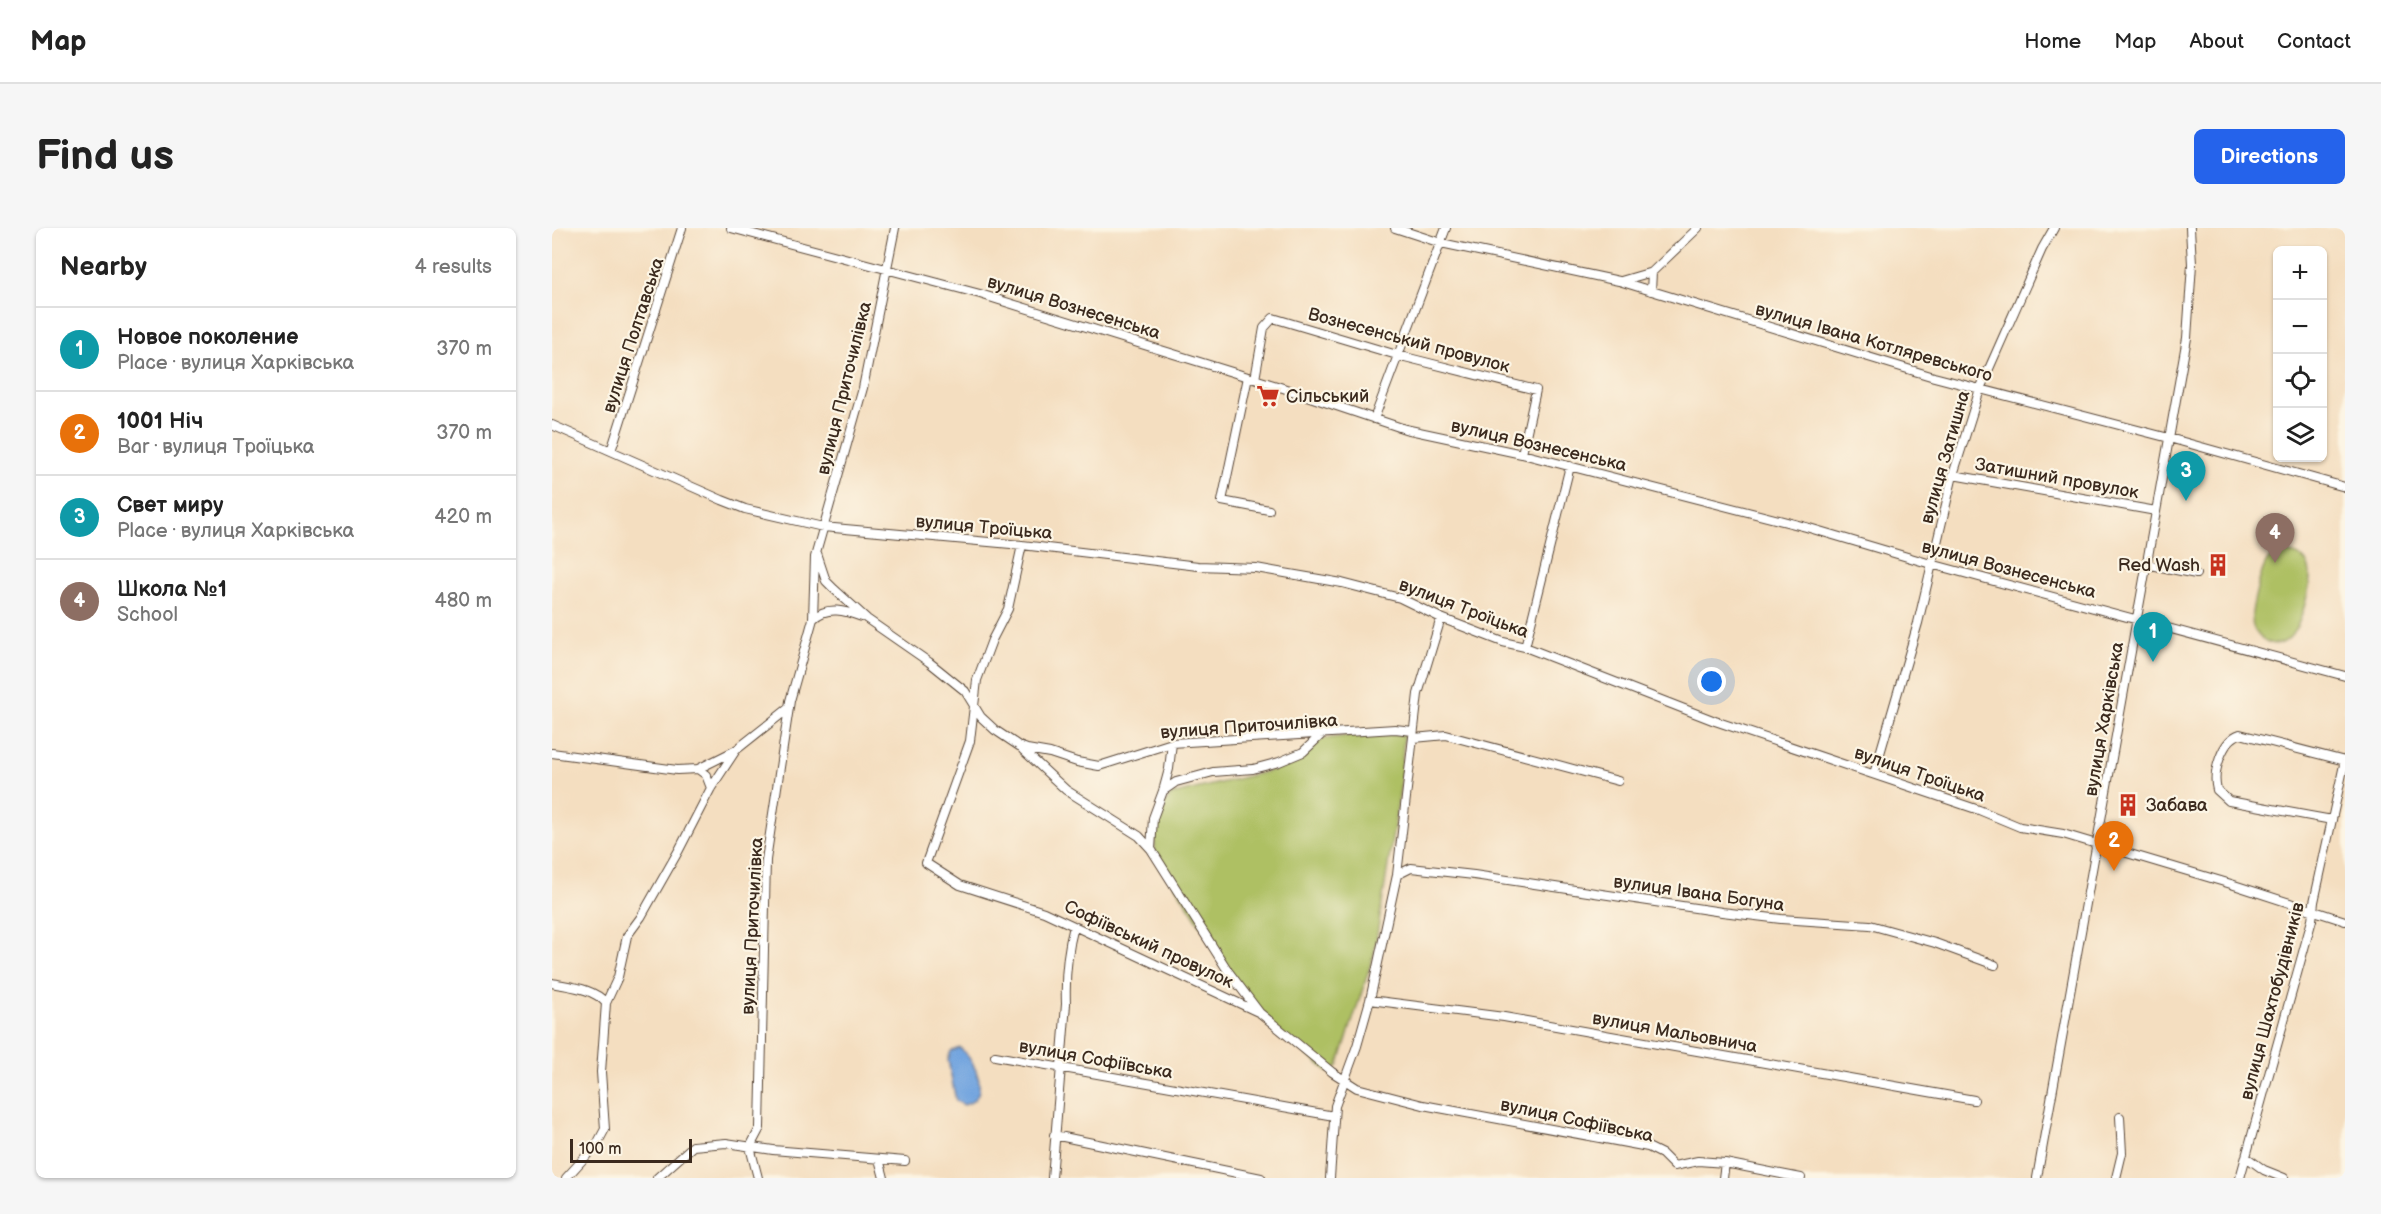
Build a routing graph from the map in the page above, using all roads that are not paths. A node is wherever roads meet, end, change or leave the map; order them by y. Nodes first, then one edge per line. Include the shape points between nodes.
1 (682, 228) edge
2 (731, 228) edge
3 (894, 228) edge
4 (1395, 228) edge
5 (1446, 228) edge
6 (1698, 228) edge
7 (2054, 228) edge
8 (2190, 228) edge
9 (1441, 243) junction
10 (888, 269) junction
11 (1652, 272) junction
12 (1619, 281) junction
13 (1651, 291) junction
14 (1397, 355) junction
15 (1251, 378) junction
16 (1980, 389) junction
17 (1374, 419) junction
18 (552, 425) edge
19 (2169, 438) junction
20 (611, 451) junction
21 (1522, 454) junction
22 (1570, 466) junction
23 (1953, 475) junction
24 (2345, 487) edge
25 (1269, 510) dead end
26 (2156, 511) junction
27 (823, 527) junction
28 (1022, 545) junction
29 (817, 553) junction
30 (1931, 564) junction
31 (2146, 564) junction
32 (2196, 574) dead end
33 (1441, 618) junction
34 (813, 619) junction
35 (867, 619) junction
36 (2137, 619) junction
37 (1525, 647) junction
38 (2345, 676) edge
39 (973, 703) junction
40 (789, 708) junction
41 (1414, 734) junction
42 (1321, 735) junction
43 (1172, 743) junction
44 (1019, 746) junction
45 (736, 750) junction
46 (552, 753) edge
47 (2345, 760) edge
48 (698, 769) junction
49 (1875, 774) junction
50 (1618, 782) dead end
51 (711, 788) junction
52 (1163, 790) junction
53 (2332, 820) junction
54 (2097, 845) junction
55 (1151, 849) junction
56 (1397, 875) junction
57 (2313, 910) junction
58 (2345, 921) edge
59 (1074, 926) junction
60 (1995, 965) dead end
61 (552, 983) edge
62 (1370, 1000) junction
63 (606, 1003) junction
64 (1260, 1012) junction
65 (995, 1056) dead end
66 (1060, 1067) junction
67 (1344, 1081) junction
68 (1974, 1100) dead end
69 (1334, 1116) junction
70 (2120, 1117) dead end
71 (1054, 1136) junction
72 (750, 1147) junction
73 (2246, 1157) junction
74 (879, 1159) junction
75 (905, 1161) dead end
76 (1725, 1163) junction
77 (1768, 1175) edge
78 (566, 1178) edge
79 (657, 1178) edge
80 (758, 1178) edge
81 (884, 1178) edge
82 (1052, 1178) edge
83 (1261, 1178) edge
84 (1330, 1178) edge
85 (1723, 1178) edge
86 (1801, 1178) edge
87 (2037, 1178) edge
88 (2116, 1178) edge
89 (2240, 1178) edge
90 (2284, 1178) edge

1 - 20 street, вулиця Полтавська
2 - 10 street, вулиця Вознесенська
3 - 10 street, вулиця Приточилівка
4 - 9 street, вулиця Івана Котляревського
5 - 9 street
6 - 11 street
7 - 16 street, вулиця Затишна
8 - 19 street, вулиця Харківська via 2189,313
9 - 12 street, вулиця Івана Котляревського
9 - 14 street
10 - 15 street, вулиця Вознесенська
10 - 27 street, вулиця Приточилівка via 863,388
11 - 12 street
11 - 13 street
12 - 13 street, вулиця Івана Котляревського
13 - 16 street, вулиця Івана Котляревського
14 - 15 street, Вознесенський провулок via 1273,318 1264,328
14 - 17 street
14 - 21 street, Вознесенський провулок via 1536,390
15 - 17 street, вулиця Вознесенська
15 - 25 street, Вознесенський провулок via 1222,501
16 - 19 street, вулиця Івана Котляревського
16 - 23 street, вулиця Затишна
17 - 21 street, вулиця Вознесенська via 1432,436
18 - 20 street, вулиця Троїцька
19 - 24 street, вулиця Івана Котляревського
19 - 26 street, вулиця Харківська
20 - 27 street, вулиця Троїцька via 722,500
21 - 22 street, вулиця Вознесенська
22 - 30 street, вулиця Вознесенська
22 - 37 street
23 - 26 street, Затишний провулок
23 - 30 street, вулиця Затишна
26 - 31 street, вулиця Харківська
27 - 28 street, вулиця Троїцька
27 - 29 street, вулиця Приточилівка
28 - 33 street, вулиця Троїцька via 1304,576 1400,598
28 - 39 street via 1008,609 992,639
29 - 34 street, вулиця Приточилівка
29 - 35 street, вулиця Приточилівка via 829,585
30 - 36 street, вулиця Вознесенська
30 - 49 street, вулиця Затишна
31 - 32 street
31 - 36 street, вулиця Харківська
33 - 37 street, вулиця Троїцька
33 - 41 street via 1419,694
34 - 35 street via 831,610
34 - 40 street, вулиця Приточилівка
35 - 39 street, вулиця Приточилівка via 957,684
36 - 38 street, вулиця Вознесенська
36 - 54 street, вулиця Харківська
37 - 49 street, вулиця Троїцька via 1715,721
39 - 44 street, вулиця Приточилівка via 984,720
39 - 59 street, Софіївський провулок via 969,741 926,863 966,888 1044,912
40 - 45 street
40 - 72 street, вулиця Приточилівка via 766,860 760,1128
41 - 42 street, вулиця Приточилівка via 1395,729
41 - 50 street, вулиця Приточилівка via 1446,735
41 - 56 street
42 - 43 street, вулиця Приточилівка
42 - 52 street via 1303,752 1279,762 1194,776
43 - 44 street, вулиця Приточилівка via 1099,766
43 - 52 street
44 - 55 street via 1066,790 1139,836
45 - 48 street
45 - 51 street
46 - 48 street via 677,770
47 - 53 street, вулиця Шахтобудівників
47 - 53 street via 2240,734 2225,747 2216,776 2217,790 2229,801
48 - 51 street
49 - 54 street, вулиця Троїцька via 2020,827 2052,831
51 - 63 street via 674,860 627,936 618,976
52 - 55 street via 1153,818
53 - 57 street, вулиця Шахтобудівників
54 - 57 street, вулиця Троїцька
54 - 87 street, вулиця Харківська
55 - 64 street via 1228,971
56 - 60 street, вулиця Івана Богуна via 1411,868 1474,874 1733,914 1870,925 1935,942
56 - 62 street
57 - 58 street, вулиця Троїцька
57 - 73 street, вулиця Шахтобудівників
59 - 64 street, Софіївський провулок
59 - 66 street via 1066,976
61 - 63 street via 583,989
62 - 67 street
62 - 68 street, вулиця Мальовнича via 1504,1017
63 - 78 street via 601,1072 605,1129 597,1144
64 - 67 street, Софіївський провулок
65 - 66 street, вулиця Софіївська
66 - 69 street, вулиця Софіївська
66 - 71 street
67 - 69 street
67 - 76 street, вулиця Софіївська via 1423,1106 1648,1148 1662,1154 1674,1166 1698,1161
69 - 84 street
70 - 88 street via 2121,1153
71 - 82 street
71 - 83 street
72 - 74 street
72 - 79 street via 726,1143 693,1146
72 - 80 street
73 - 89 street, вулиця Шахтобудівників
73 - 90 street
74 - 75 street
74 - 81 street
76 - 77 street, вулиця Софіївська
76 - 85 street
77 - 86 street, вулиця Софіївська

